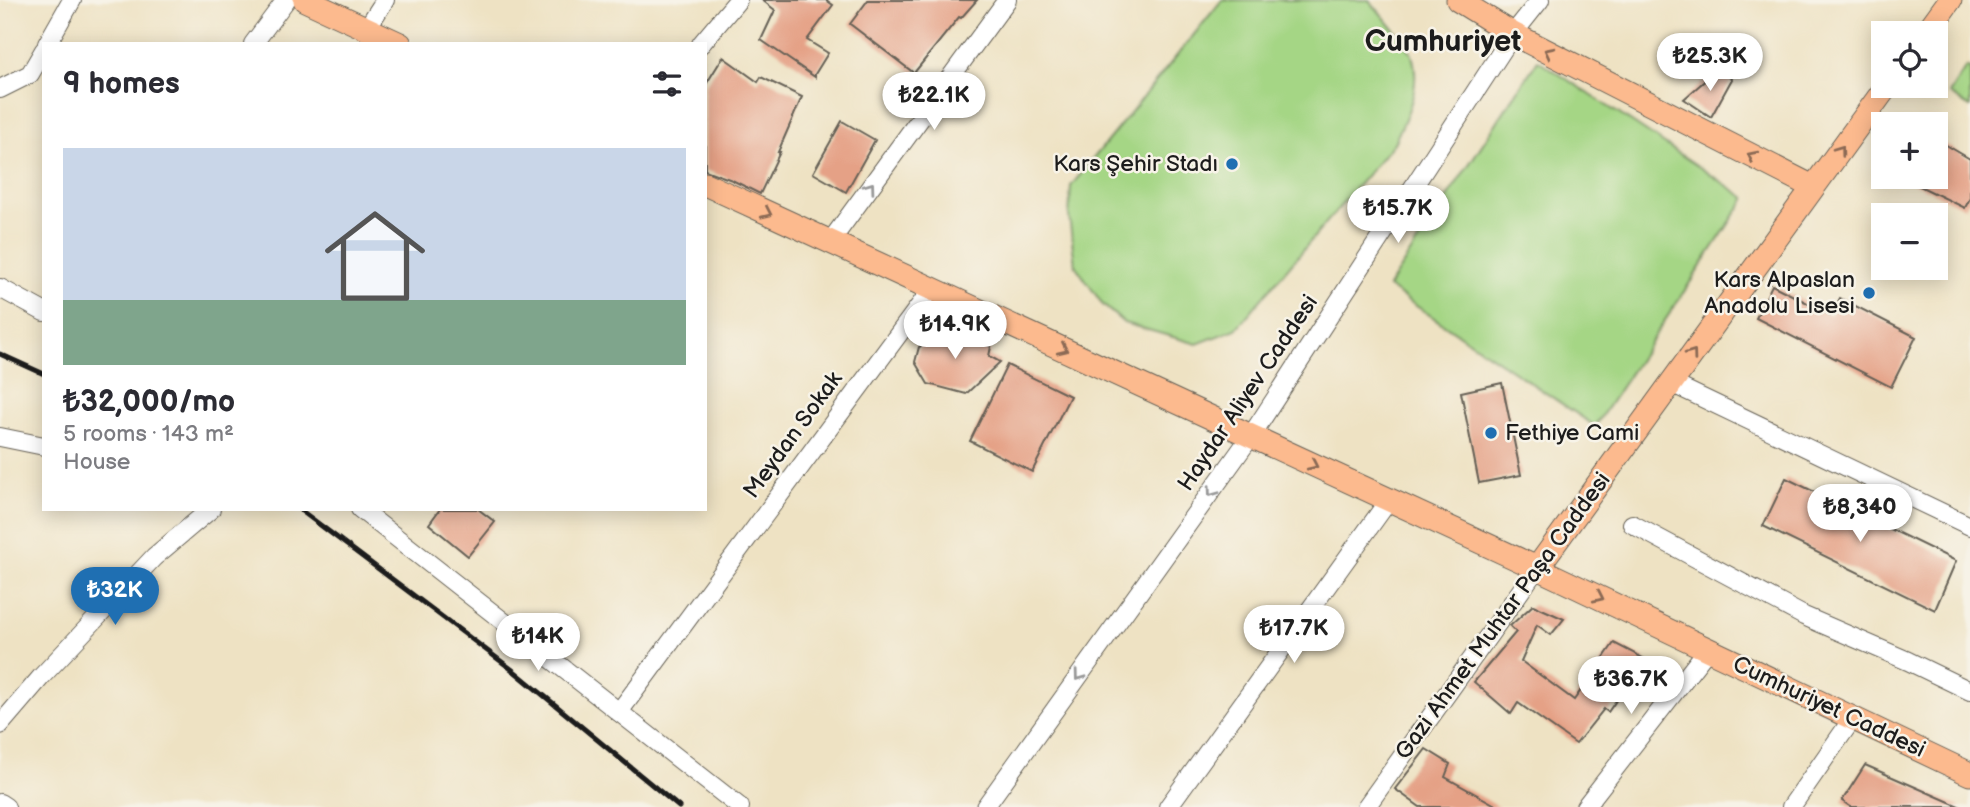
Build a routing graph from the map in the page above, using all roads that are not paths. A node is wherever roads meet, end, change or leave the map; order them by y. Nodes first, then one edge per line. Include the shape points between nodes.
1 (72, 0) edge
2 (286, 0) edge
3 (305, 0) edge
4 (385, 0) edge
5 (738, 0) edge
6 (1007, 0) edge
7 (1458, 0) edge
8 (1540, 0) edge
9 (1950, 0) edge
10 (1935, 21) edge
11 (367, 28) junction
12 (1513, 34) junction
13 (48, 42) edge
14 (254, 42) edge
15 (396, 42) edge
16 (703, 42) edge
17 (42, 53) edge
18 (0, 89) edge
19 (1878, 98) edge
20 (707, 185) edge
21 (1813, 187) junction
22 (830, 242) junction
23 (0, 288) edge
24 (932, 289) junction
25 (42, 308) edge
26 (1671, 383) junction
27 (1251, 436) junction
28 (0, 437) edge
29 (42, 446) edge
30 (1389, 500) junction
31 (209, 511) edge
32 (363, 511) edge
33 (1632, 524) dead end
34 (1970, 526) edge
35 (1537, 568) junction
36 (1708, 649) junction
37 (1970, 691) edge
38 (619, 712) junction
39 (1853, 718) junction
40 (0, 725) edge
41 (1970, 774) edge
42 (0, 803) edge
43 (5, 807) edge
44 (740, 807) edge
45 (985, 807) edge
46 (1168, 807) edge
47 (1366, 807) edge
48 (1585, 807) edge
49 (1791, 807) edge

1 - 13 street
2 - 14 street
3 - 11 main road
4 - 11 street
5 - 16 street
22 -> 6 street
7 - 12 main road
8 - 12 street, Haydar Aliyev Caddesi
9 - 10 main road
11 - 15 main road
21 -> 12 main road
12 - 27 street, Haydar Aliyev Caddesi
17 - 18 street via 30,74
21 -> 19 main road, Gazi Ahmet Muhtar Paşa Caddesi
20 -> 22 main road, Cumhuriyet Caddesi
26 -> 21 main road, Gazi Ahmet Muhtar Paşa Caddesi
22 - 24 main road, Cumhuriyet Caddesi
23 - 25 street
24 -> 27 main road, Cumhuriyet Caddesi
24 - 38 street, Meydan Sokak
26 - 34 street
26 - 35 main road, Gazi Ahmet Muhtar Paşa Caddesi
27 -> 30 main road, Cumhuriyet Caddesi
27 -> 45 street, Haydar Aliyev Caddesi
28 - 29 street
30 - 35 main road, Cumhuriyet Caddesi
30 - 46 street
31 - 40 street via 154,557
32 - 38 street
33 - 37 street via 1804,616
35 -> 36 main road, Cumhuriyet Caddesi
35 - 47 street, Gazi Ahmet Muhtar Paşa Caddesi
36 - 39 main road, Cumhuriyet Caddesi
36 - 48 street
38 - 44 street
39 - 41 main road, Cumhuriyet Caddesi
39 - 49 street
42 - 43 street

